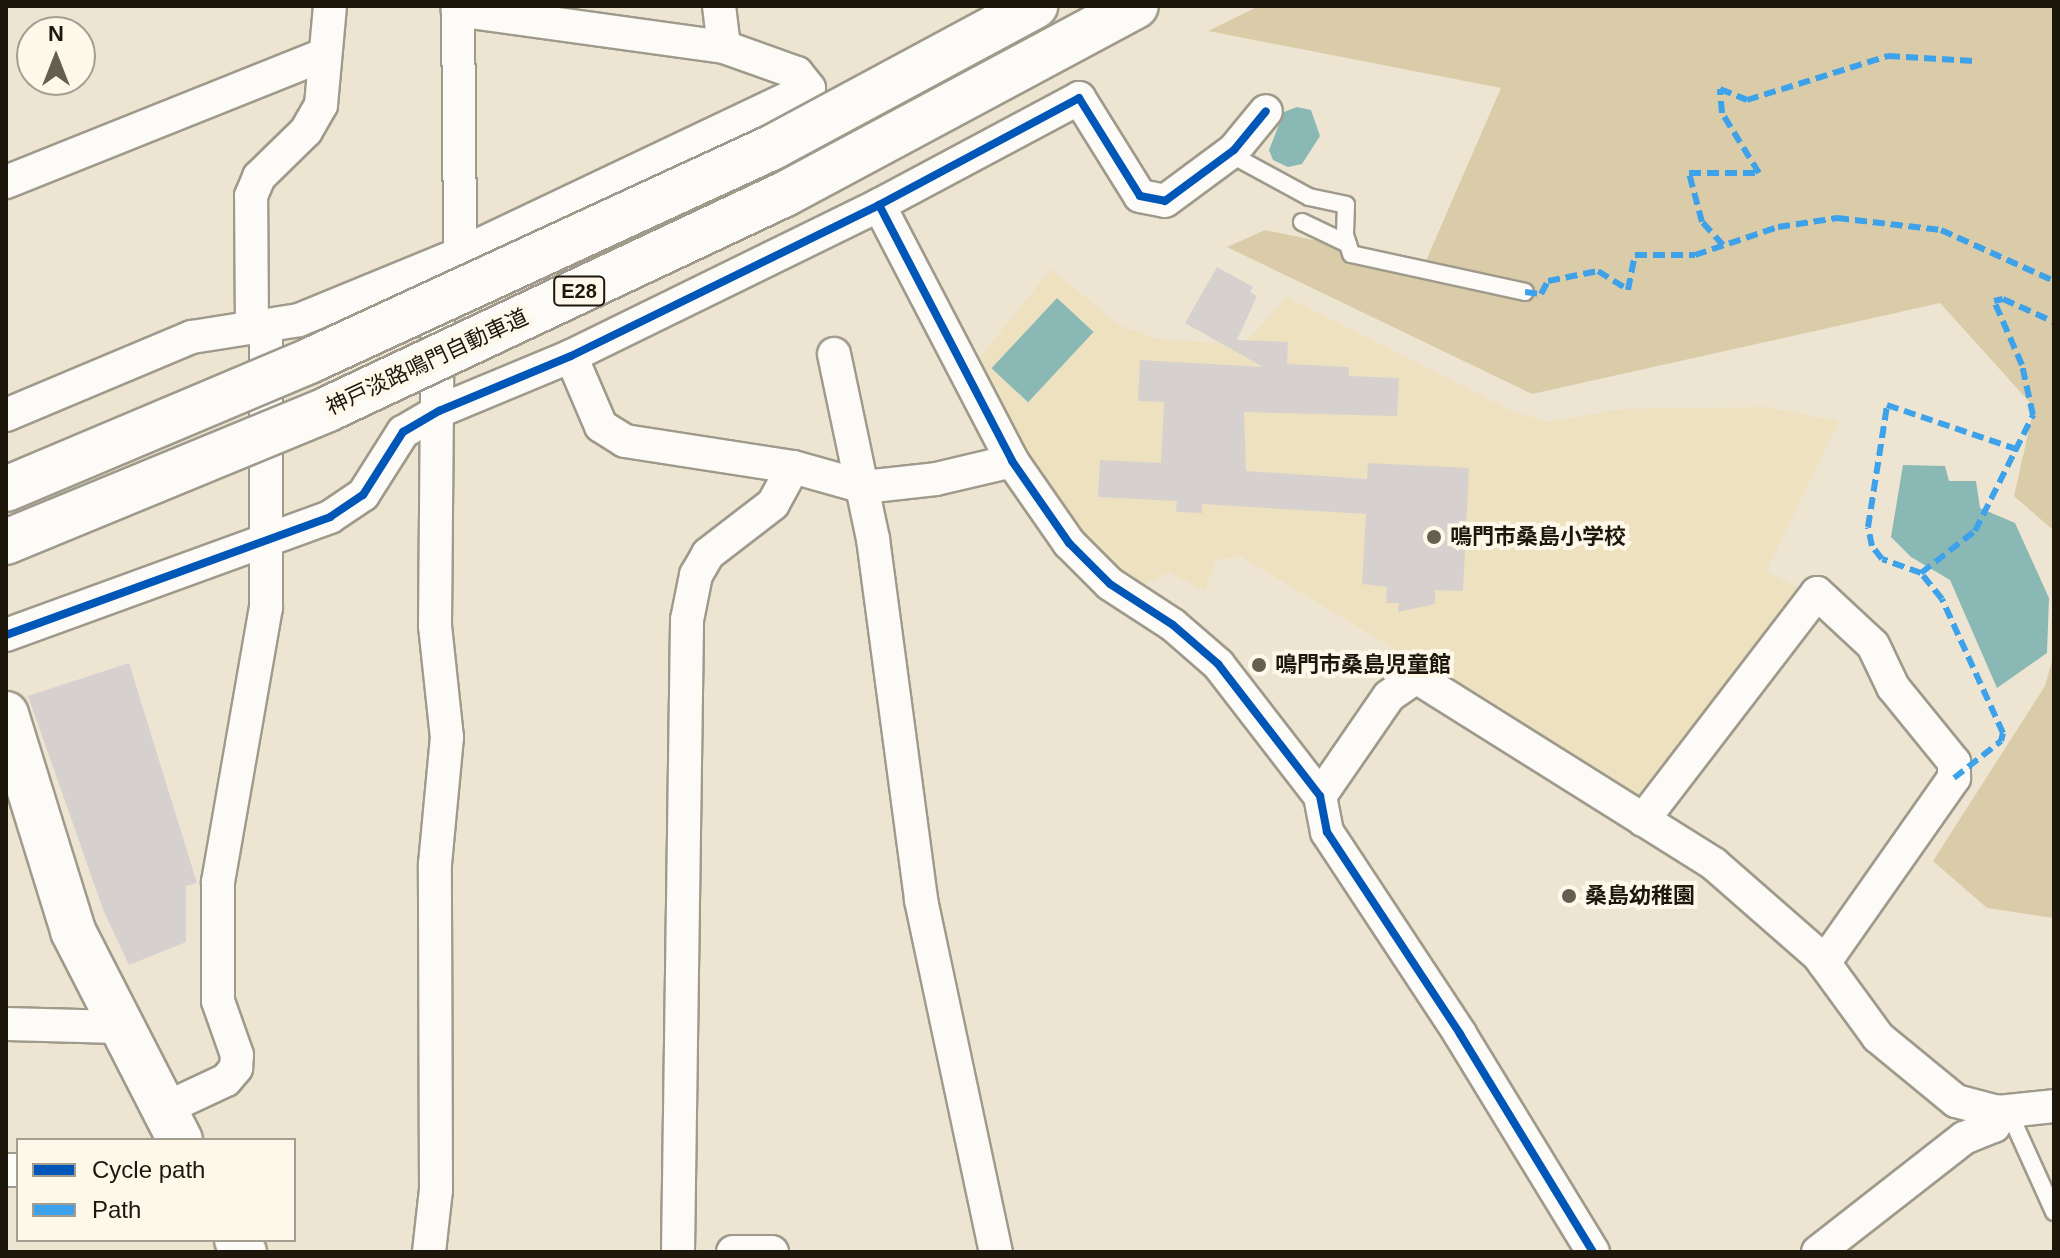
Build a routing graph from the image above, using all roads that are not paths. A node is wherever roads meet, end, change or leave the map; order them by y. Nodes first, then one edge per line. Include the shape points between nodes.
1 (330, 6) edge
2 (719, 6) edge
3 (1035, 6) edge
4 (1136, 6) edge
5 (458, 8) edge
6 (724, 47) junction
7 (323, 55) junction
8 (1266, 111) dead end
9 (1230, 154) junction
10 (6, 182) edge
11 (879, 205) junction
12 (1302, 222) dead end
13 (1348, 244) junction
14 (449, 258) junction
15 (1525, 292) dead end
16 (259, 326) junction
17 (834, 354) dead end
18 (571, 356) junction
19 (439, 411) junction
20 (6, 415) edge
21 (1012, 461) junction
22 (793, 467) junction
23 (864, 487) junction
24 (6, 489) edge
25 (266, 538) junction
26 (6, 542) edge
27 (6, 635) edge
28 (6, 714) edge
29 (1320, 796) junction
30 (1643, 820) junction
31 (1824, 963) junction
32 (6, 1024) edge
33 (120, 1027) junction
34 (2054, 1106) edge
35 (2003, 1111) junction
36 (172, 1125) edge
37 (2054, 1212) edge
38 (429, 1252) edge
39 (678, 1252) edge
40 (733, 1252) edge
41 (772, 1252) edge
42 (996, 1252) edge
43 (1593, 1252) edge
44 (1818, 1252) edge

1 - 7 street
2 - 6 street
3 - 24 main road, E28, bridge via 773,147 309,361
4 - 26 main road, 神戸淡路鳴門自動車道 / E28, bridge via 785,194 328,409
5 - 6 street
5 - 14 street
6 - 14 street via 797,73 809,88
7 - 10 street
7 - 16 street via 321,105 306,131 259,177 251,196
8 - 9 street
9 - 11 street via 1165,201 1140,196 1079,98
9 - 13 lane via 1309,197 1346,205
11 - 18 street
11 - 21 street
12 - 13 lane
13 - 15 lane via 1351,254 1367,262
14 - 16 street via 299,320
14 - 19 street
16 - 20 street via 192,337
16 - 25 street
17 - 23 street
18 - 19 street
18 - 22 street via 601,426 625,441
19 - 25 street via 403,432 363,495 330,517
19 - 38 street via 435,626 447,738 435,864 436,1190
21 - 23 street via 936,479
21 - 29 street via 1069,543 1110,584 1173,625 1218,664
22 - 23 street
22 - 39 street via 773,504 708,554 696,575 687,620
23 - 42 street via 921,900
25 - 27 street
25 - 36 street via 266,608 218,882 218,1001 237,1055 236,1068
28 - 33 main road via 73,931
29 - 30 street via 1389,696 1416,677
29 - 43 street via 1327,832 1460,1034
30 - 31 street via 1714,864
30 - 31 street via 1817,593 1873,645 1893,687 1954,762 1954,778
31 - 35 street via 1878,1037 1956,1101
32 - 33 street
33 - 36 main road
34 - 35 street
35 - 37 lane
35 - 44 street via 1994,1126 1964,1138
40 - 41 street

